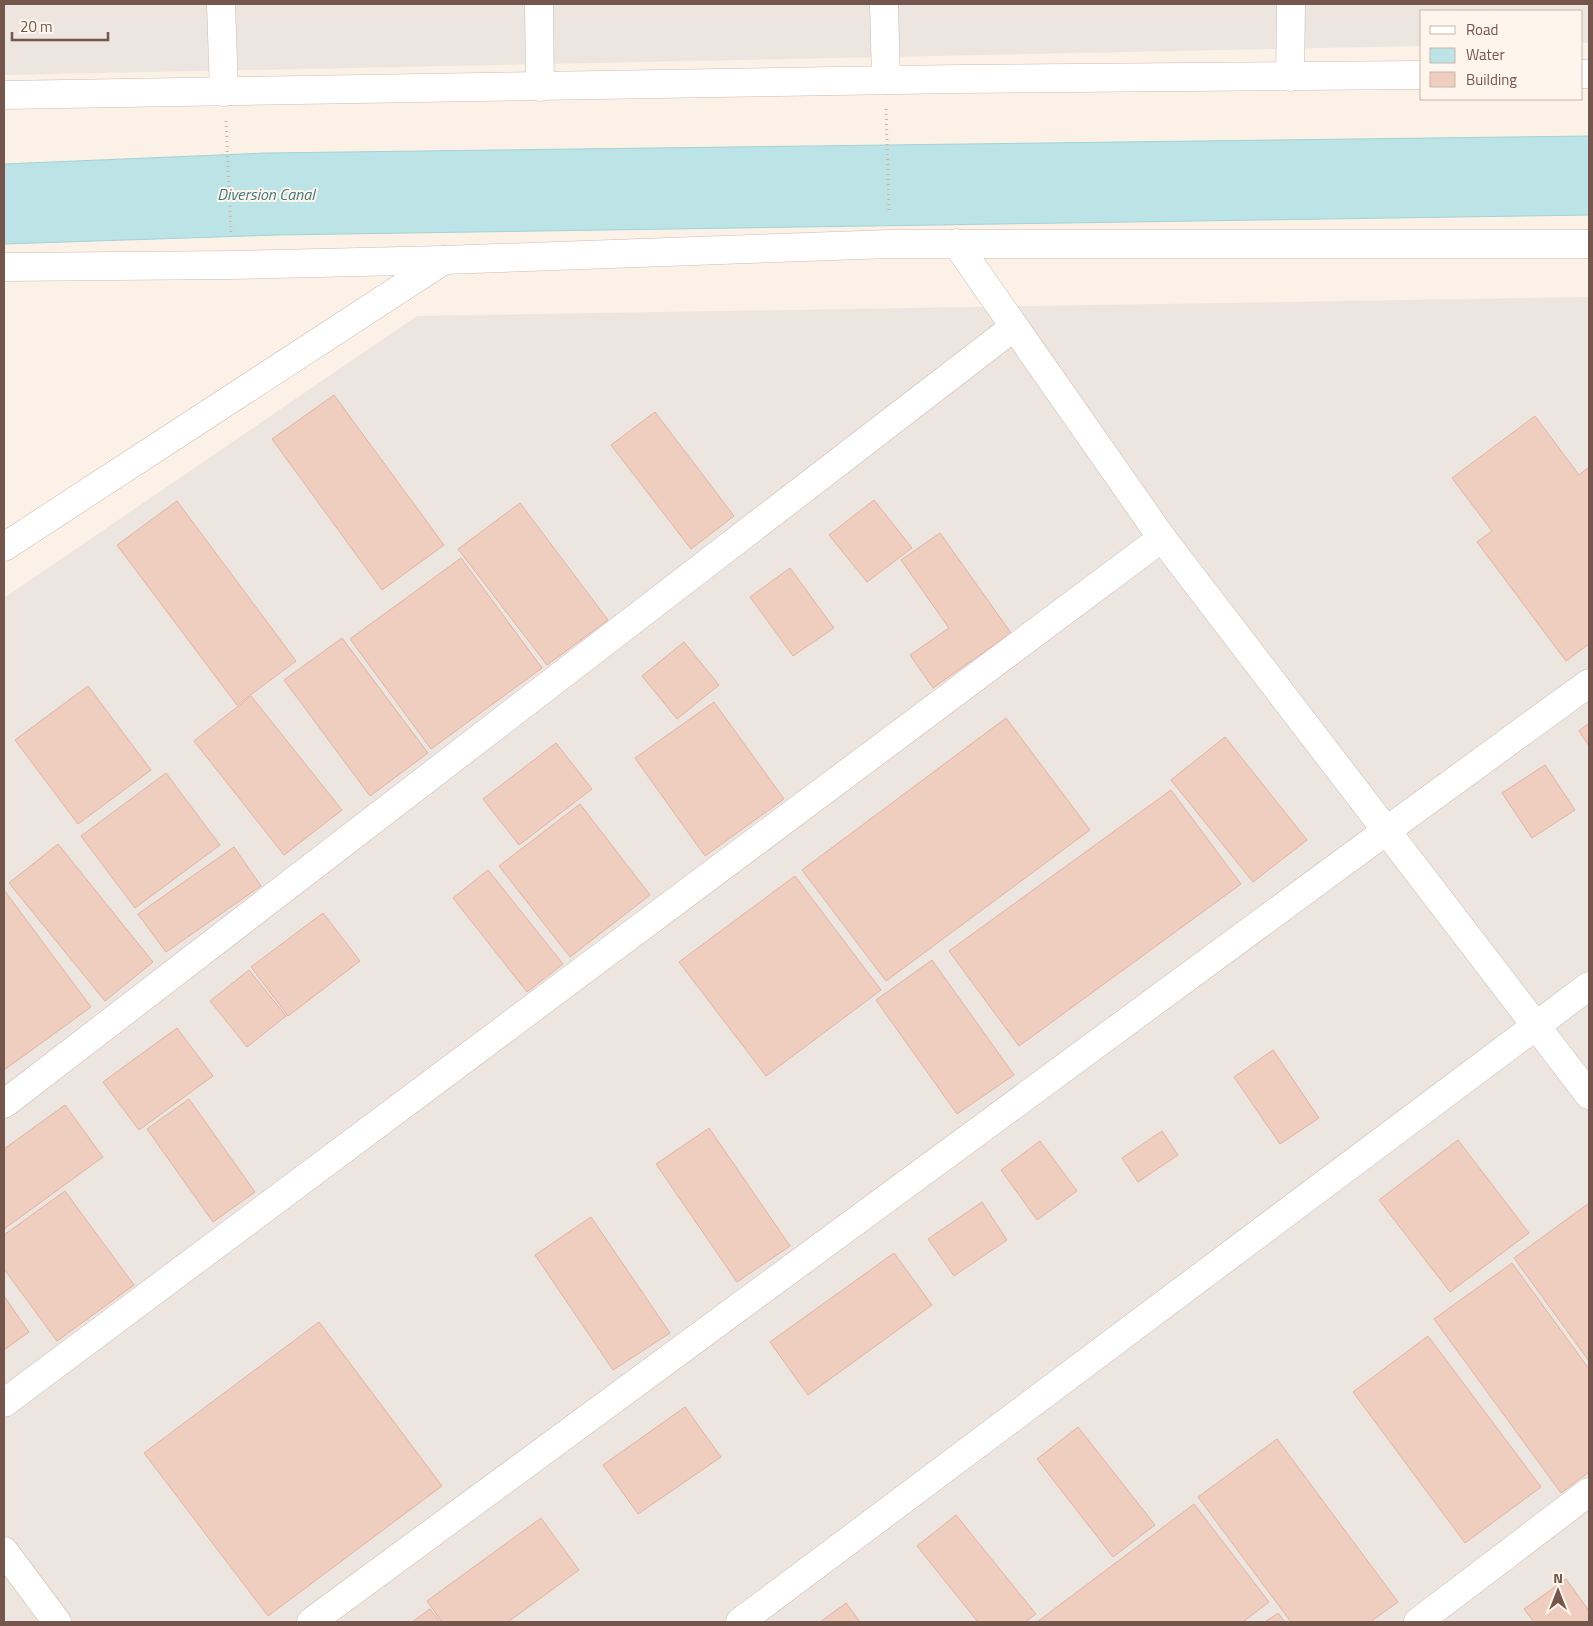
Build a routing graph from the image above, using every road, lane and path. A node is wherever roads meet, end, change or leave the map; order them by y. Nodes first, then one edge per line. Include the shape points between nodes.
1 (222, 4) edge
2 (539, 4) edge
3 (884, 4) edge
4 (1291, 4) edge
5 (1420, 76) edge
6 (1290, 77) junction
7 (886, 80) junction
8 (540, 87) junction
9 (224, 92) junction
10 (4, 95) edge
11 (887, 120) dead end
12 (227, 127) dead end
13 (890, 222) dead end
14 (230, 229) dead end
15 (956, 243) junction
16 (1589, 244) edge
17 (444, 260) junction
18 (4, 267) edge
19 (1014, 327) junction
20 (1162, 538) junction
21 (4, 547) edge
22 (1589, 683) edge
23 (1386, 831) junction
24 (1589, 986) edge
25 (1536, 1026) junction
26 (1589, 1095) edge
27 (4, 1104) edge
28 (4, 1403) edge
29 (1589, 1492) edge
30 (4, 1551) edge
31 (57, 1622) edge
32 (311, 1622) edge
33 (740, 1622) edge
34 (1418, 1622) edge

1 - 9 street
2 - 8 street
3 - 7 street
4 - 6 street
5 - 6 street
6 - 7 street
7 - 8 street
8 - 9 street
9 - 10 street
11 - 13 path
12 - 14 path
15 - 16 street
15 - 17 street
15 - 19 street
17 - 18 street
17 - 21 street
19 - 20 street
19 - 27 street
20 - 23 street
20 - 28 street
22 - 23 street
23 - 25 street
23 - 32 street
24 - 25 street
25 - 26 street
25 - 33 street
29 - 34 street
30 - 31 street

